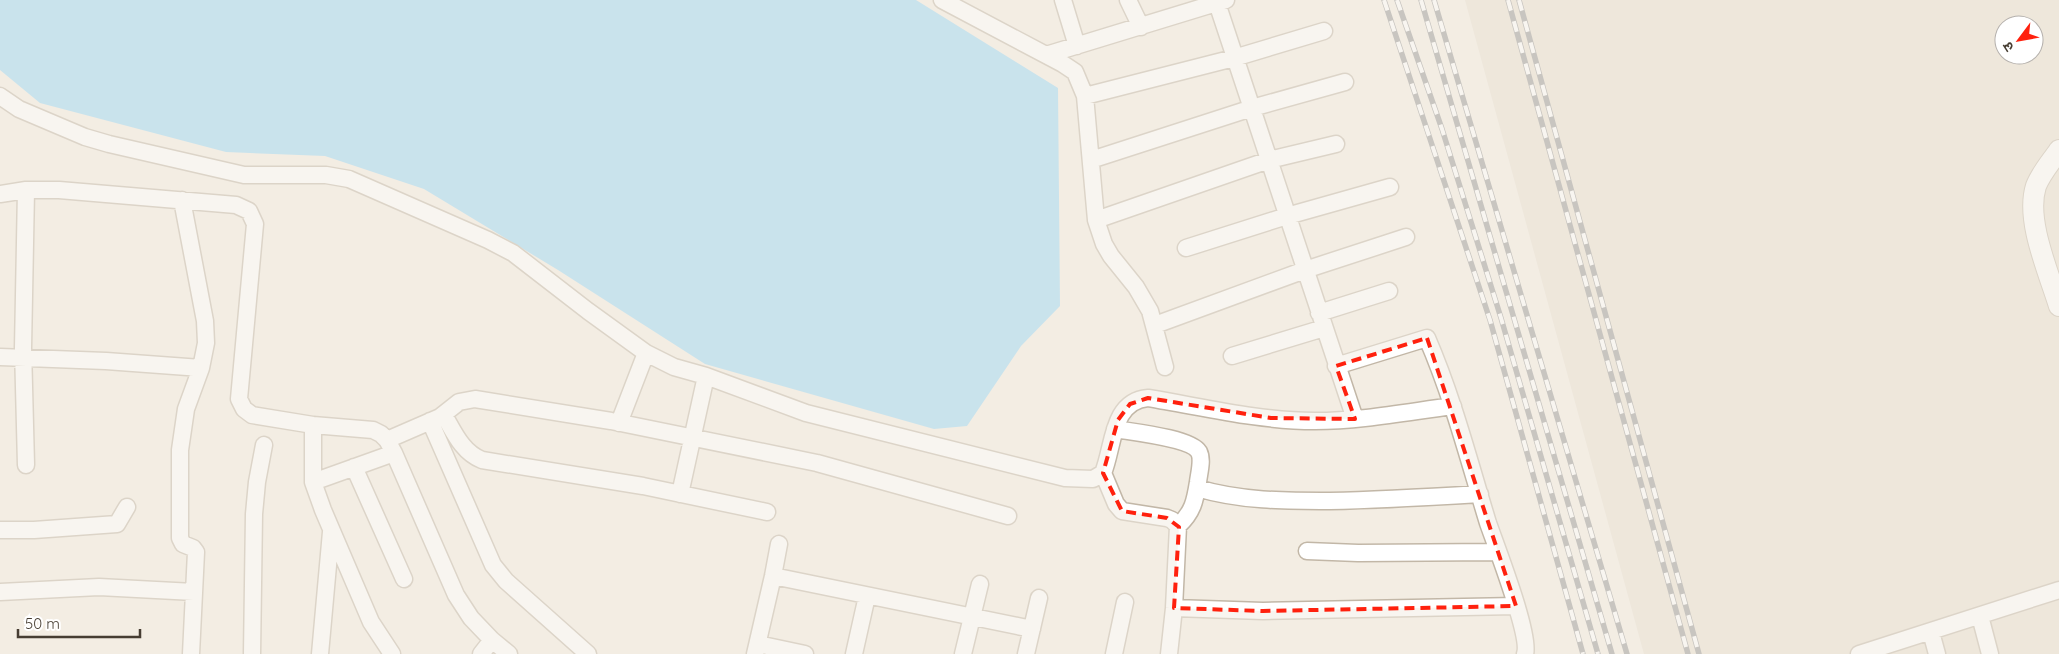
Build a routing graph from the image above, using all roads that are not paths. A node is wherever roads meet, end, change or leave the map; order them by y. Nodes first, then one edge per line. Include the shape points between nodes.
1 (1064, 0) edge
2 (1128, 0) edge
3 (945, 1) edge
4 (1222, 1) edge
5 (1194, 5) edge
6 (1141, 27) junction
7 (1324, 31) dead end
8 (1077, 46) junction
9 (1046, 55) junction
10 (1234, 58) junction
11 (1345, 82) dead end
12 (0, 96) edge
13 (1085, 96) junction
14 (1252, 108) junction
15 (1336, 144) dead end
16 (2059, 150) edge
17 (1091, 160) junction
18 (1269, 160) junction
19 (1390, 187) dead end
20 (26, 190) junction
21 (0, 194) edge
22 (182, 200) junction
23 (1287, 216) junction
24 (1096, 220) junction
25 (1406, 238) dead end
26 (1186, 248) dead end
27 (1305, 270) junction
28 (1389, 291) dead end
29 (2059, 306) edge
30 (1322, 321) junction
31 (1155, 325) junction
32 (646, 353) junction
33 (1232, 356) dead end
34 (0, 357) edge
35 (24, 359) junction
36 (1336, 366) junction
37 (1165, 367) dead end
38 (201, 368) junction
39 (706, 376) junction
40 (1453, 406) junction
41 (437, 418) junction
42 (1355, 419) junction
43 (619, 423) junction
44 (313, 426) junction
45 (1115, 429) junction
46 (693, 437) junction
47 (264, 445) dead end
48 (391, 446) junction
49 (26, 465) dead end
50 (354, 467) junction
51 (1103, 473) junction
52 (313, 482) junction
53 (1197, 488) junction
54 (680, 494) junction
55 (1480, 494) junction
56 (127, 507) dead end
57 (767, 512) dead end
58 (1008, 516) dead end
59 (1178, 526) junction
60 (0, 530) edge
61 (331, 530) junction
62 (778, 544) dead end
63 (1307, 552) dead end
64 (1498, 552) junction
65 (774, 576) junction
66 (404, 578) dead end
67 (980, 584) dead end
68 (2059, 590) edge
69 (0, 592) edge
70 (194, 592) junction
71 (867, 596) junction
72 (1039, 598) dead end
73 (1125, 602) dead end
74 (1516, 606) junction
75 (1174, 608) junction
76 (1980, 616) junction
77 (972, 617) junction
78 (1032, 629) junction
79 (1931, 632) junction
80 (492, 640) junction
81 (756, 649) edge
82 (190, 654) edge
83 (252, 654) edge
84 (320, 654) edge
85 (392, 654) edge
86 (480, 654) edge
87 (509, 654) edge
88 (588, 654) edge
89 (805, 654) edge
90 (854, 654) edge
91 (963, 654) edge
92 (1026, 654) edge
93 (1114, 654) edge
94 (1169, 654) edge
95 (1525, 654) edge
96 (1859, 654) edge
97 (1937, 654) edge
98 (1990, 654) edge

1 - 8 street
2 - 6 street
3 - 9 street
4 - 5 street
4 - 10 street
5 - 6 street
6 - 8 street
7 - 10 street
8 - 9 street
9 - 13 street via 1075,72
10 - 13 street
10 - 14 street
11 - 14 street
12 - 32 street via 19,109 109,144 244,175 326,175 349,179 513,253
13 - 17 street
14 - 17 street
14 - 18 street
15 - 18 street
16 - 29 street via 2039,179 2033,200 2036,232
17 - 24 street
18 - 23 street
18 - 24 street
19 - 23 street
20 - 21 street
20 - 22 street
20 - 35 street
22 - 38 street via 205,322 206,343
22 - 44 street via 236,206 249,211 255,224 239,399 252,415
23 - 26 street
23 - 27 street
24 - 31 street via 1104,244 1136,287
25 - 27 street
27 - 30 street
27 - 31 street
28 - 30 street
30 - 33 street
30 - 36 street
31 - 37 street
32 - 39 street
32 - 43 street
34 - 35 street
35 - 38 street
35 - 49 street
36 - 40 street via 1427,338
36 - 42 street
38 - 70 street via 186,409 180,450 180,538 183,544 196,552
39 - 46 street
39 - 51 street via 806,413 1043,473 1082,480 1093,479
40 - 42 street
40 - 55 street
41 - 43 street via 459,402 469,399
41 - 48 street
41 - 54 street via 473,456 482,460
41 - 88 street via 493,566
42 - 45 street via 1271,418 1148,398 1130,404
43 - 46 street
44 - 48 street via 373,430 382,434
44 - 52 street
45 - 51 street
45 - 53 street via 1193,445 1200,457
46 - 54 street
46 - 58 street via 816,463
47 - 83 street via 254,514
48 - 50 street
48 - 80 street via 456,595 471,618
50 - 52 street
50 - 66 street
51 - 59 street via 1122,511 1167,518
52 - 61 street
53 - 55 street via 1239,498 1303,501
53 - 59 street via 1192,510
54 - 57 street
55 - 64 street
56 - 60 street via 117,524
59 - 75 street
61 - 84 street
61 - 85 street via 371,622
62 - 65 street
63 - 64 street
64 - 74 street
65 - 71 street
65 - 81 street
67 - 77 street
68 - 76 street
69 - 70 street via 99,587
70 - 82 street
71 - 77 street
71 - 90 street
72 - 78 street
73 - 93 street
74 - 75 street via 1263,611
74 - 95 street via 1526,645
75 - 94 street
76 - 79 street
76 - 98 street
77 - 78 street
77 - 91 street
78 - 92 street
79 - 96 street
79 - 97 street
80 - 86 street
80 - 87 street
81 - 89 street

